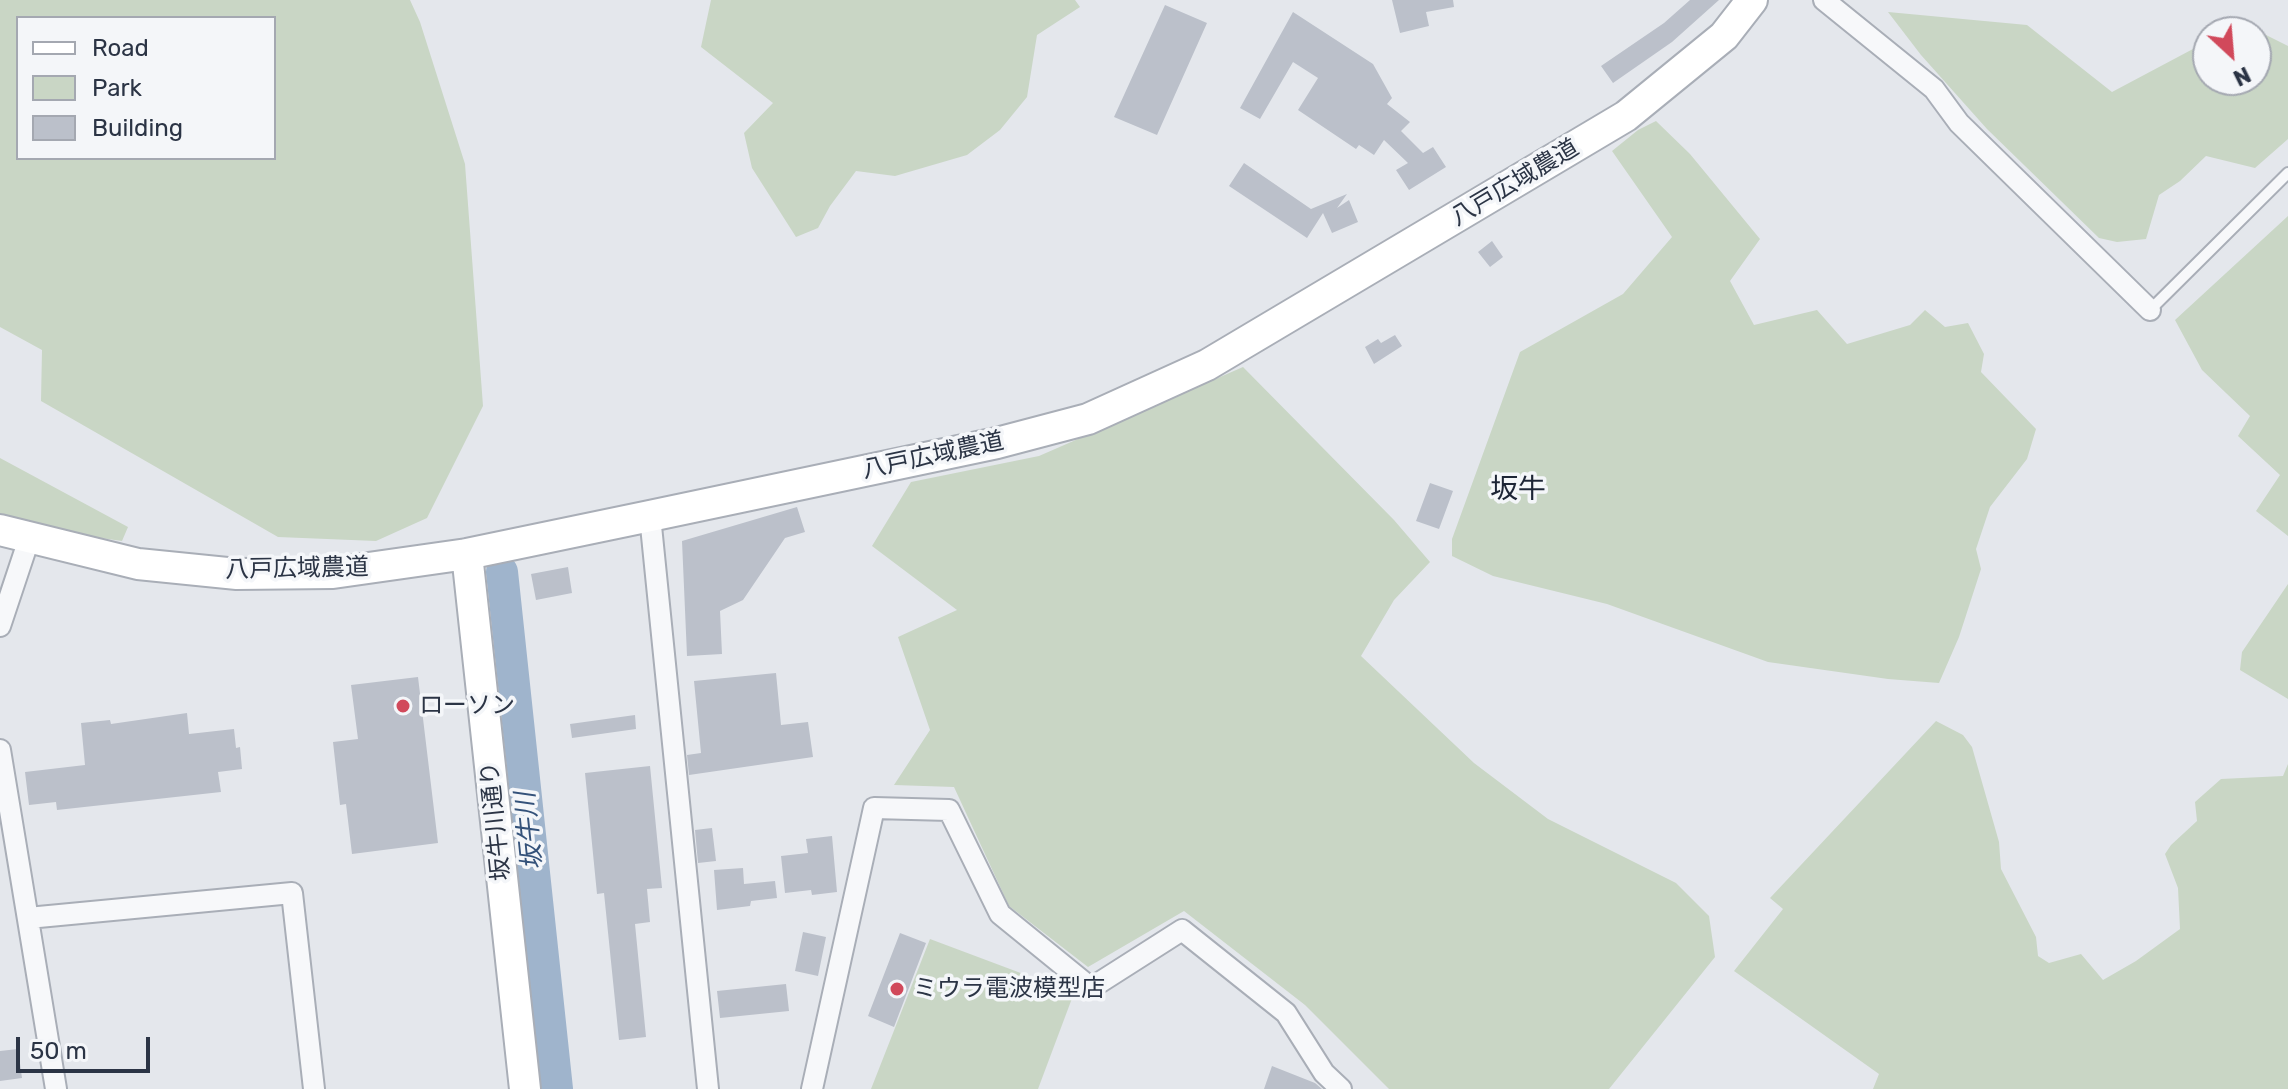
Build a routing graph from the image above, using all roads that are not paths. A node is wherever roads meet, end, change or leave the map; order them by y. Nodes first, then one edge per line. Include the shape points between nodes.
1 (1752, 0) edge
2 (1824, 0) edge
3 (2288, 173) edge
4 (2150, 310) joint
5 (650, 516) junction
6 (0, 530) edge
7 (29, 539) junction
8 (467, 554) junction
9 (1, 618) edge
10 (0, 750) edge
11 (28, 918) junction
12 (56, 1089) edge
13 (314, 1089) edge
14 (525, 1089) edge
15 (708, 1089) edge
16 (812, 1089) edge
17 (1341, 1089) edge

1 - 5 street, 八戸広域農道 via 1724,36 1626,116 1207,365 1088,419
2 - 4 street via 1934,89 1959,123
3 - 4 lane
5 - 8 street, 八戸広域農道
5 - 15 street
6 - 7 street, 八戸広域農道
7 - 8 street, 八戸広域農道 via 138,564 237,574 333,573
7 - 9 street
8 - 14 street, 坂牛川通り
10 - 11 street
11 - 12 street
11 - 13 street via 292,893
16 - 17 street via 874,808 949,810 1000,914 1091,988 1182,930 1286,1013 1324,1073

